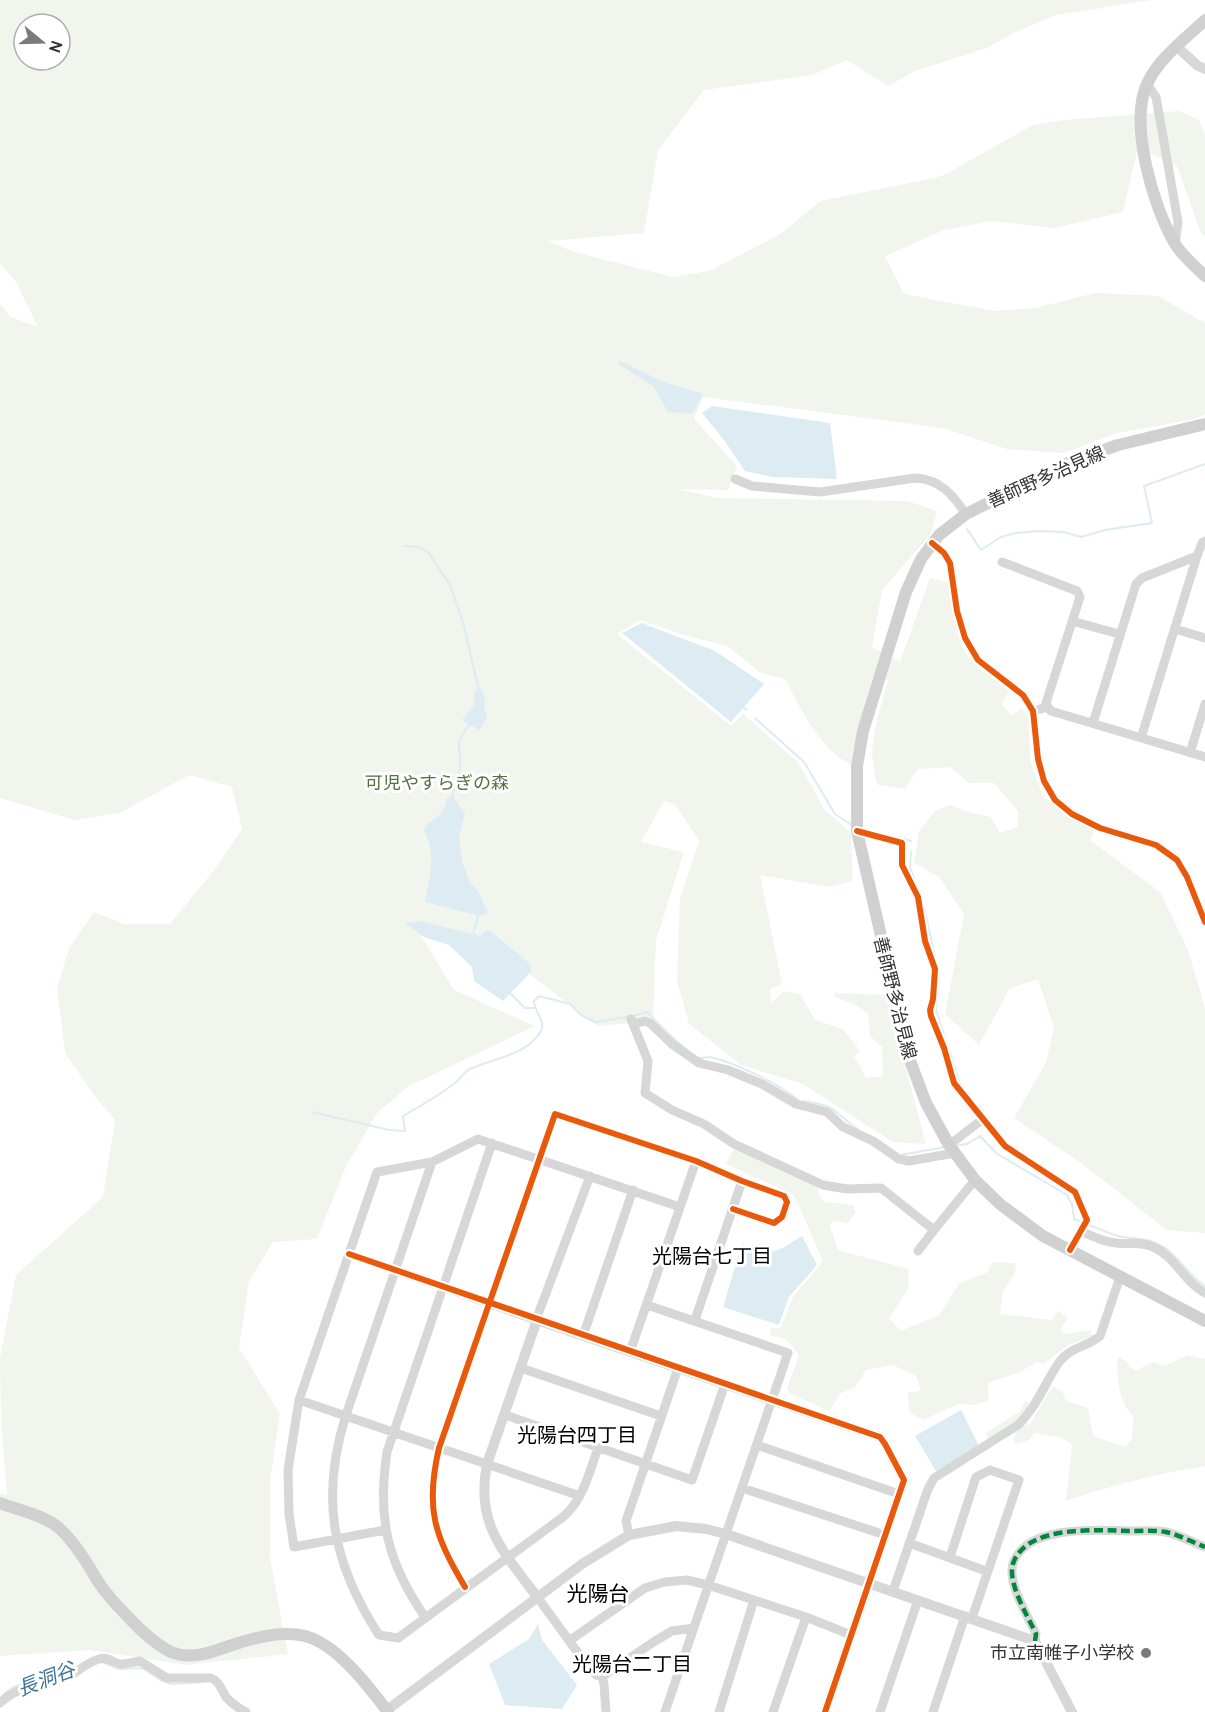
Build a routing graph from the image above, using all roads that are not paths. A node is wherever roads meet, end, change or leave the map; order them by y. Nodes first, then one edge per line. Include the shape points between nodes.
1 (1205, 20) edge
2 (1177, 47) junction
3 (1205, 69) edge
4 (1147, 84) junction
5 (1175, 245) junction
6 (1205, 276) edge
7 (1205, 424) edge
8 (735, 479) dead end
9 (966, 514) junction
10 (1205, 541) edge
11 (932, 543) junction
12 (1197, 556) junction
13 (1002, 562) dead end
14 (1072, 621) junction
15 (1175, 629) junction
16 (1119, 634) junction
17 (1205, 638) edge
18 (1205, 704) edge
19 (1048, 707) junction
20 (1033, 711) junction
21 (1093, 723) junction
22 (1141, 738) junction
23 (1190, 753) junction
24 (1205, 757) edge
25 (857, 831) junction
26 (1205, 922) edge
27 (983, 1119) junction
28 (492, 1143) junction
29 (953, 1146) junction
30 (540, 1159) junction
31 (696, 1161) junction
32 (432, 1162) junction
33 (590, 1176) junction
34 (975, 1180) junction
35 (742, 1181) junction
36 (633, 1190) junction
37 (680, 1207) junction
38 (733, 1209) junction
39 (1083, 1226) junction
40 (934, 1230) junction
41 (1070, 1250) junction
42 (918, 1251) dead end
43 (349, 1254) junction
44 (395, 1271) junction
45 (1120, 1277) junction
46 (442, 1287) junction
47 (1205, 1293) edge
48 (490, 1304) junction
49 (647, 1305) junction
50 (536, 1320) junction
51 (695, 1320) junction
52 (1205, 1321) edge
53 (583, 1336) junction
54 (630, 1352) junction
55 (521, 1368) junction
56 (678, 1368) junction
57 (725, 1384) junction
58 (773, 1399) junction
59 (299, 1400) junction
60 (346, 1415) junction
61 (505, 1415) junction
62 (661, 1416) junction
63 (393, 1432) junction
64 (757, 1445) junction
65 (439, 1448) junction
66 (598, 1448) junction
67 (487, 1464) junction
68 (645, 1464) junction
69 (742, 1488) junction
70 (899, 1494) junction
71 (580, 1496) junction
72 (0, 1503) edge
73 (385, 1530) junction
74 (629, 1534) junction
75 (726, 1534) junction
76 (885, 1535) junction
77 (336, 1539) junction
78 (909, 1544) junction
79 (1205, 1547) edge
80 (508, 1557) junction
81 (950, 1557) junction
82 (986, 1571) junction
83 (869, 1583) junction
84 (708, 1585) junction
85 (465, 1587) junction
86 (893, 1591) junction
87 (538, 1598) junction
88 (754, 1600) junction
89 (918, 1600) junction
90 (425, 1617) junction
91 (806, 1617) junction
92 (968, 1617) junction
93 (694, 1628) junction
94 (851, 1635) junction
95 (568, 1641) junction
96 (1035, 1641) junction
97 (602, 1677) junction
98 (0, 1703) edge
99 (235, 1711) edge
100 (388, 1711) edge
101 (606, 1712) edge
102 (665, 1712) edge
103 (718, 1712) edge
104 (773, 1712) edge
105 (825, 1712) edge
106 (879, 1712) edge
107 (933, 1712) edge
108 (1072, 1712) edge

1 - 2 main road
2 - 3 street
2 - 4 main road
4 - 5 street via 1156,97 1178,222
4 - 5 main road via 1141,114 1152,192
5 - 6 main road
7 - 9 main road, 善師野多治見線 via 1118,445 1068,463
8 - 9 street via 752,486 820,492 925,478 945,488
9 - 11 main road, 善師野多治見線
10 - 12 street
11 - 20 street via 950,563 957,611 965,638 978,660 1023,695
11 - 25 main road, 善師野多治見線 via 906,592 863,731 857,766
12 - 15 street
12 - 16 street via 1142,578 1136,584
13 - 14 street via 1077,591 1080,597
14 - 16 street
14 - 19 street via 1046,703
15 - 17 street
15 - 22 street
16 - 21 street
18 - 23 street
19 - 20 street
19 - 21 street
20 - 26 street via 1038,759 1055,800 1100,828 1156,845 1177,860
21 - 22 street
22 - 23 street
23 - 24 street
25 - 27 street via 902,843 902,865 918,897 925,941 935,969 931,1016 954,1083
25 - 29 main road, 善師野多治見線 via 909,1058 926,1103
27 - 29 street
27 - 39 street via 1005,1146 1075,1192
28 - 30 street
28 - 32 street via 478,1139
28 - 46 street
29 - 34 main road, 善師野多治見線
29 - 40 street via 909,1161 899,1159 843,1127 827,1112 796,1104 728,1070 699,1063 651,1024 632,1022 648,1061 645,1093 734,1144 823,1185 881,1188
30 - 31 street via 555,1114
30 - 33 street
30 - 48 street
31 - 35 street
31 - 37 street
32 - 43 street via 377,1172
32 - 44 street
33 - 36 street
33 - 50 street
34 - 40 street
34 - 41 main road, 善師野多治見線 via 1043,1236
35 - 38 street
35 - 38 street via 784,1196 787,1202 782,1217 774,1222
36 - 37 street
36 - 53 street
37 - 49 street
38 - 51 street
39 - 41 street
39 - 47 street via 1116,1244 1155,1247
40 - 42 street
41 - 45 main road, 善師野多治見線
43 - 44 street
43 - 59 street
44 - 46 street
44 - 60 street
45 - 52 main road, 善師野多治見線
45 - 78 street via 1100,1336 1072,1349 1061,1360 1029,1415 934,1478
46 - 48 street
46 - 63 street
48 - 50 street
48 - 65 street
49 - 51 street
49 - 54 street
50 - 53 street
50 - 55 street
51 - 58 street via 788,1353
53 - 54 street
54 - 56 street
55 - 61 street
55 - 62 street
56 - 57 street
56 - 62 street
57 - 58 street
57 - 68 street via 692,1480
58 - 64 street
58 - 70 street via 880,1437 904,1480
59 - 60 street
59 - 77 street via 288,1470 294,1547
60 - 63 street
60 - 77 street via 332,1476
61 - 66 street
61 - 67 street
62 - 68 street
63 - 65 street
63 - 73 street via 382,1482
64 - 69 street
64 - 70 street
65 - 67 street
65 - 85 street via 431,1497 433,1512 446,1556
66 - 68 street
66 - 71 street
67 - 71 street
67 - 80 street via 485,1509 490,1528
68 - 74 street via 626,1521
69 - 75 street
69 - 76 street
70 - 76 street
71 - 80 street via 574,1508
72 - 100 main road via 55,1526 78,1549 110,1597 153,1641 168,1650 196,1656 257,1638 308,1636 334,1651
73 - 77 street
73 - 90 street via 391,1555
74 - 75 street via 676,1526
74 - 87 street
75 - 83 street
75 - 84 street
76 - 83 street
77 - 90 street via 348,1577 379,1635 398,1638
78 - 81 street
78 - 86 street
79 - 96 street via 1165,1532 1082,1530 1034,1540 1013,1561 1012,1573 1036,1634
80 - 85 street
80 - 87 street
81 - 82 street
81 - 82 street via 976,1477 990,1470 1019,1480
82 - 92 street
83 - 86 street
83 - 94 street
84 - 88 street
84 - 93 street
84 - 95 street via 687,1580 645,1588
85 - 90 street
86 - 89 street
87 - 95 street
87 - 100 street
88 - 91 street
88 - 103 street
89 - 92 street
89 - 106 street
91 - 94 street
91 - 104 street
92 - 96 street
92 - 107 street
93 - 97 street via 672,1631
93 - 102 street
94 - 105 street
95 - 97 street via 589,1668
96 - 108 street
97 - 101 street
98 - 99 street via 29,1686 65,1678 100,1658 119,1664 140,1661 167,1678 212,1678

